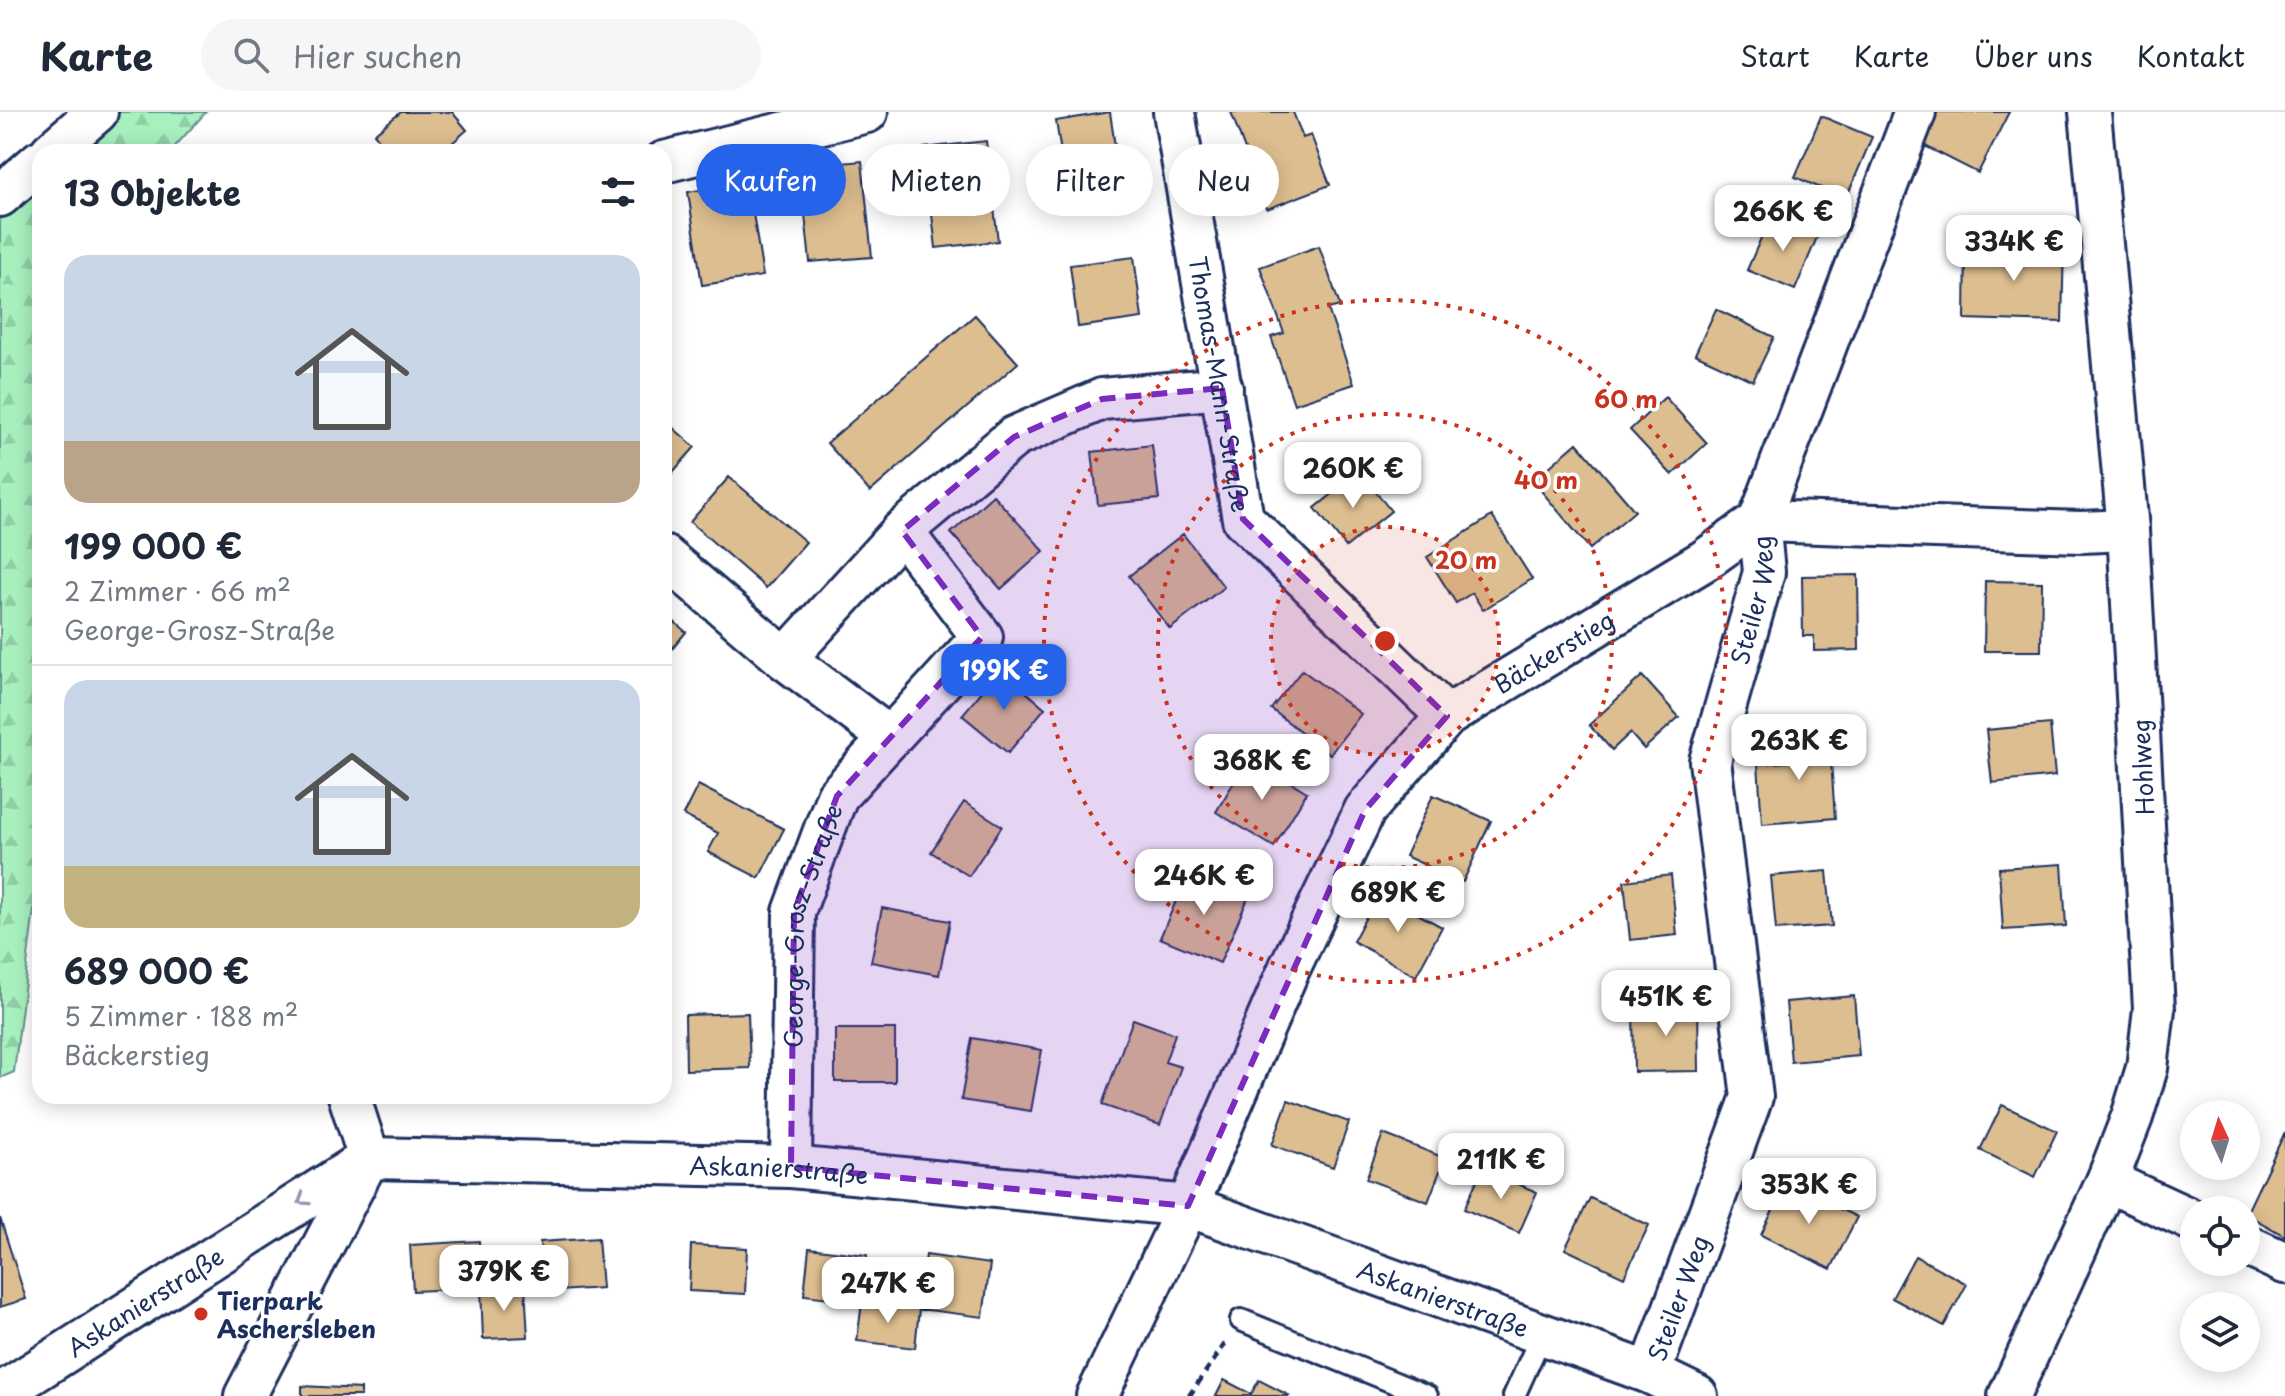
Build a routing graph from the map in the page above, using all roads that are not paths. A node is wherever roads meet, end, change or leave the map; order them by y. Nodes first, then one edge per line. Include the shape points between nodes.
1 (97, 112) edge
2 (867, 112) edge
3 (1174, 112) edge
4 (1915, 112) edge
5 (2090, 112) edge
6 (60, 144) edge
7 (672, 160) edge
8 (32, 168) edge
9 (0, 196) edge
10 (1222, 388) junction
11 (1759, 521) junction
12 (2128, 530) junction
13 (902, 531) junction
14 (672, 563) edge
15 (785, 659) junction
16 (1447, 716) junction
17 (890, 738) junction
18 (352, 1104) edge
19 (369, 1158) junction
20 (791, 1167) junction
21 (2107, 1181) junction
22 (1188, 1206) junction
23 (2180, 1215) edge
24 (2260, 1251) edge
25 (2285, 1263) edge
26 (1241, 1320) road end
27 (1542, 1334) junction
28 (1650, 1373) junction
29 (0, 1394) edge
30 (245, 1396) edge
31 (1097, 1396) edge
32 (1427, 1396) edge
33 (1495, 1396) edge
34 (1506, 1396) edge
35 (1514, 1396) edge
36 (1697, 1396) edge
37 (2009, 1396) edge

1 - 6 street
2 - 7 street
3 - 10 street, Thomas-Mann-Straße
4 - 11 street
5 - 12 street, Hohlweg
8 - 9 street
10 - 13 street via 1102,399 1014,437
10 - 16 street, Thomas-Mann-Straße via 1243,519
11 - 12 street
11 - 16 street, Bäckerstieg via 1705,560
11 - 28 street, Steiler Weg via 1764,572 1710,761 1752,1097
12 - 21 street, Hohlweg via 2154,1009 2147,1068
13 - 15 street
13 - 17 street, George-Grosz-Straße via 982,637
14 - 15 street
15 - 17 street
16 - 22 street, Bäckerstieg via 1365,810 1289,969
17 - 20 street, George-Grosz-Straße via 837,796 794,912
18 - 19 street
19 - 20 street, Askanierstraße
19 -> 29 street, Askanierstraße
19 - 30 street
20 - 22 street, Askanierstraße
21 - 23 street
21 - 37 street, Hohlweg
22 - 27 street, Askanierstraße
22 - 31 street
24 - 25 street
26 - 32 lane
27 - 28 street, Askanierstraße
27 - 35 lane
28 - 36 street, Askanierstraße
33 - 34 lane

